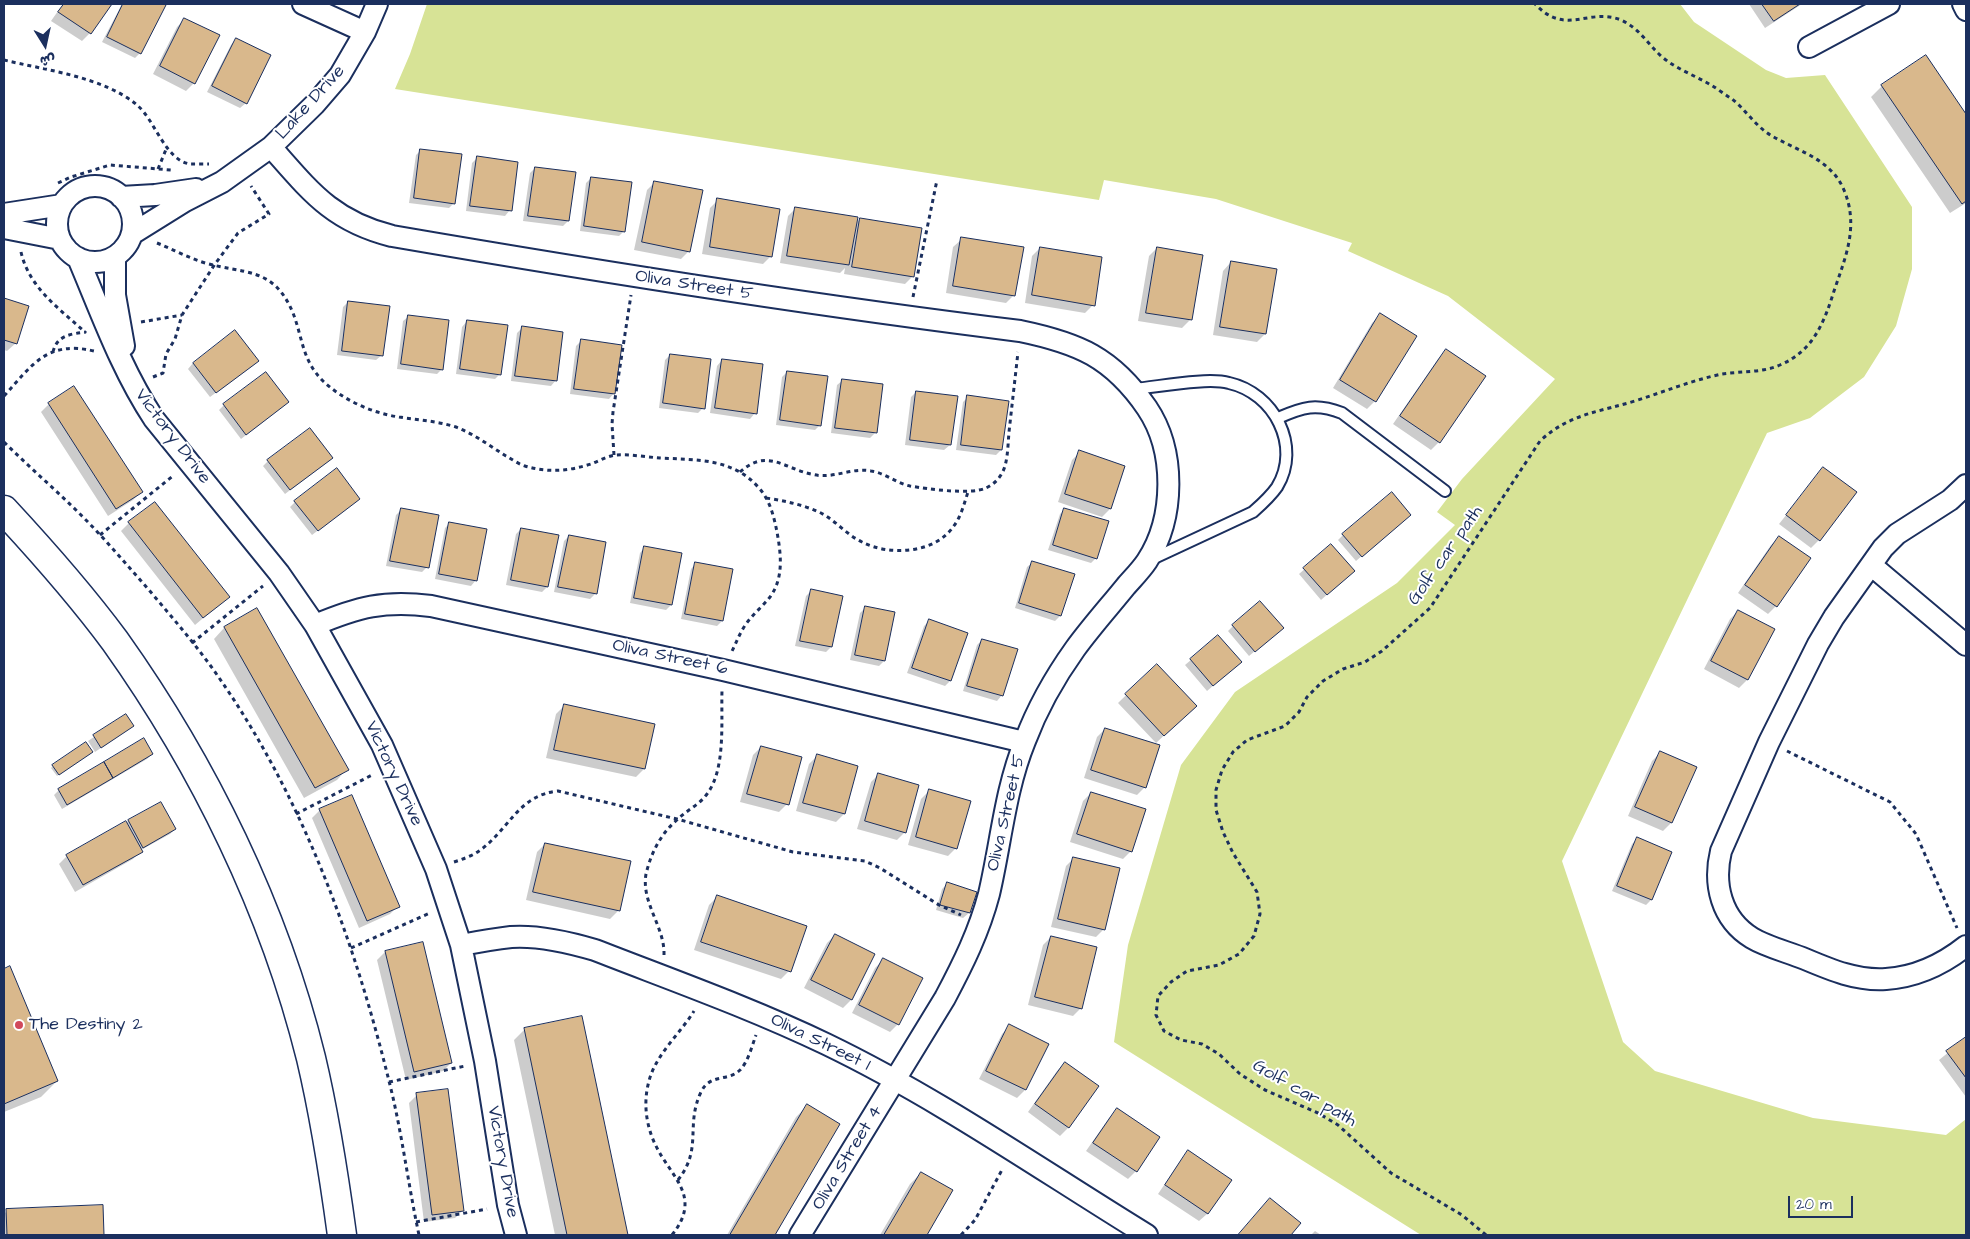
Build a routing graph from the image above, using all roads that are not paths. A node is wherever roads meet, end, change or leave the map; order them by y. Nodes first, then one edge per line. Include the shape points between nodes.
1 (303, 4) edge
2 (377, 4) edge
3 (1889, 4) edge
4 (1963, 4) edge
5 (1966, 10) edge
6 (365, 32) junction
7 (1809, 47) dead end
8 (271, 147) junction
9 (222, 182) junction
10 (121, 197) junction
11 (62, 205) junction
12 (4, 214) edge
13 (10, 230) edge
14 (132, 234) junction
15 (60, 239) junction
16 (115, 257) junction
17 (78, 258) junction
18 (131, 379) junction
19 (1134, 389) junction
20 (1278, 418) junction
21 (1966, 485) edge
22 (1445, 491) dead end
23 (4, 510) edge
24 (1147, 561) junction
25 (1871, 565) junction
26 (315, 625) junction
27 (1966, 645) edge
28 (1024, 742) junction
29 (461, 945) junction
30 (1966, 946) edge
31 (895, 1080) junction
32 (1123, 1229) edge
33 (342, 1235) edge
34 (516, 1235) edge
35 (800, 1235) edge
36 (1147, 1235) edge

1 - 6 street
2 - 6 street, Lake Drive
3 - 7 street
4 - 5 street
6 - 8 street, Lake Drive via 340,74
8 - 9 street, Lake Drive
8 - 19 street, Oliva Street 5 via 321,202 337,214 373,231 634,277 1020,332 1071,344 1116,370
9 - 10 street, Lake Drive via 172,193
9 - 14 street, Lake Drive
10 - 11 street via 110,189 96,186 83,188
10 - 14 street via 133,220
11 - 12 street
11 - 15 street via 57,228
13 - 15 street
14 - 16 street
15 - 17 street
16 - 17 street via 90,262
16 - 18 street, Victory Drive via 115,295
17 - 18 street, Victory Drive
18 - 26 street, Victory Drive via 154,419 279,573
19 - 20 lane, Oliva Street 5 via 1227,382 1257,394
19 - 24 street, Oliva Street 5 via 1151,414 1163,443 1168,473 1167,504 1160,534
20 - 22 lane via 1311,406 1342,413
20 - 24 lane, Oliva Street 5 via 1286,452 1284,470 1267,500 1252,512
21 - 25 street via 1950,500 1897,534
23 - 33 main road via 58,569 115,641 166,717 210,797 250,881 284,968 310,1057 330,1148
24 - 28 street, Oliva Street 5 via 1076,649 1047,694
25 - 27 street
25 - 30 street via 1818,644 1769,742 1721,851 1717,884 1728,915 1739,928 1753,938 1840,973 1862,978 1906,976 1928,970
26 - 28 street, Oliva Street 6 via 368,606 410,604 441,608 723,670
26 - 29 street, Victory Drive via 382,745 436,869
28 - 31 street, Oliva Street 5 via 980,923 945,998
29 - 31 street, Oliva Street 1 via 511,937 554,940 595,950 764,1016
29 - 34 street, Victory Drive
31 - 32 street, Oliva Street 1 via 1013,1151
31 - 35 street, Oliva Street 4
32 - 36 street, Oliva Street 1

